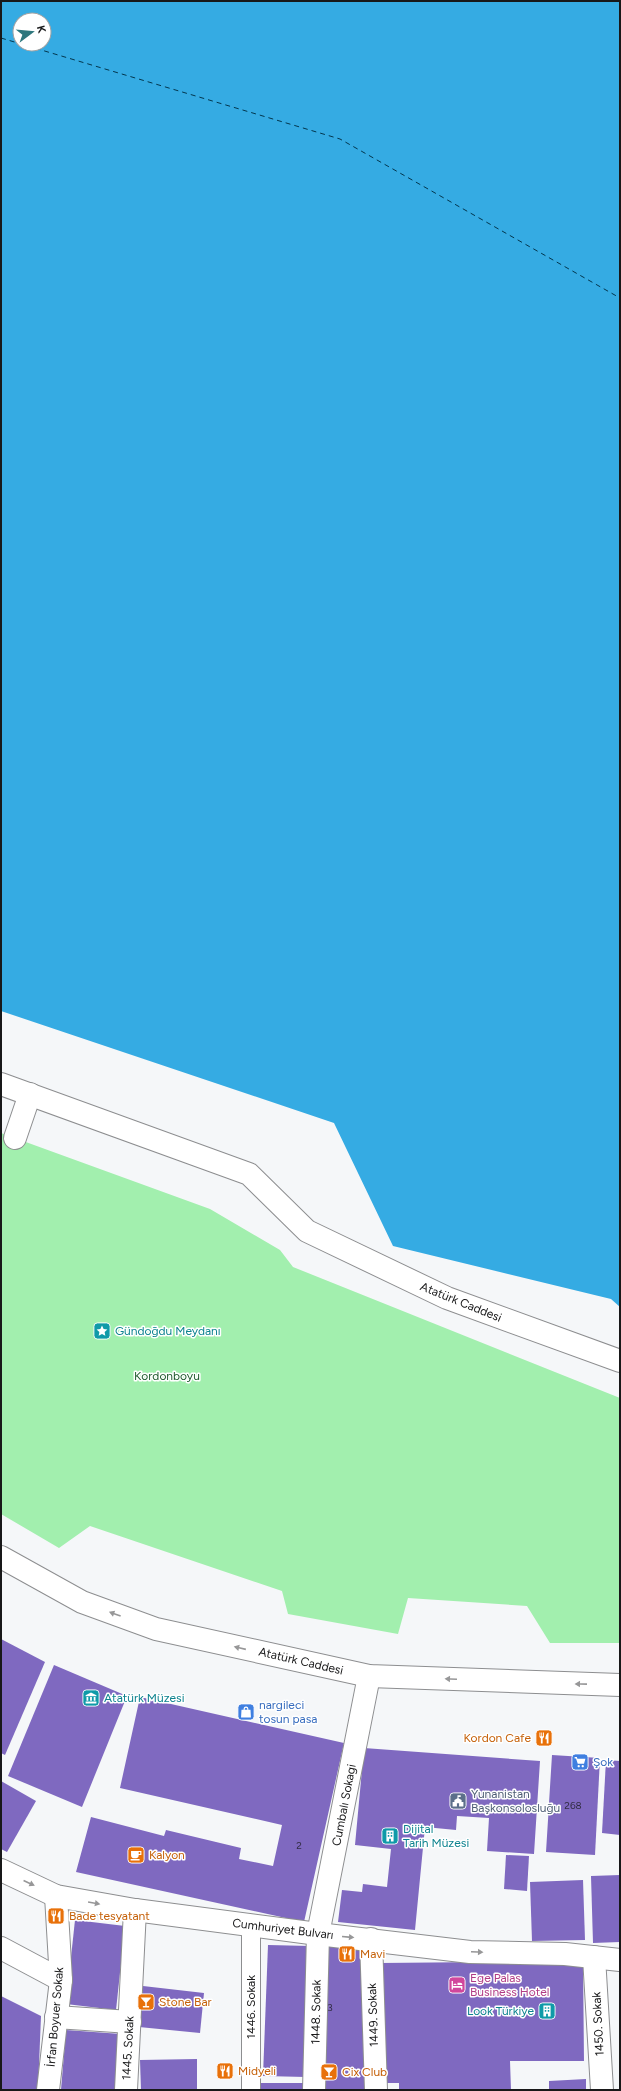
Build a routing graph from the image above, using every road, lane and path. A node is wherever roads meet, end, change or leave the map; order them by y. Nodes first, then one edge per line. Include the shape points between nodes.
1 (1, 1084) edge
2 (30, 1094) junction
3 (15, 1138) dead end
4 (620, 1361) edge
5 (1, 1557) edge
6 (369, 1676) junction
7 (620, 1685) edge
8 (1, 1870) edge
9 (56, 1896) junction
10 (135, 1910) junction
11 (251, 1925) junction
12 (318, 1934) junction
13 (371, 1939) junction
14 (1, 1948) edge
15 (594, 1957) junction
16 (620, 1960) edge
17 (61, 1980) junction
18 (56, 2017) junction
19 (130, 2022) junction
20 (48, 2090) edge
21 (126, 2090) edge
22 (250, 2090) edge
23 (314, 2090) edge
24 (376, 2090) edge
25 (602, 2090) edge

1 - 2 street, Atatürk Caddesi
2 - 3 street
2 - 4 street, Atatürk Caddesi via 249,1174 307,1231 447,1298
6 -> 5 street, Atatürk Caddesi via 156,1629 82,1602
7 -> 6 street, Atatürk Caddesi
6 - 12 street, Cumbalı Sokagi
8 -> 9 street, Cumhuriyet Bulvarı
9 -> 10 street, Cumhuriyet Bulvarı
9 - 17 street, İrfan Boyuer Sokak
10 - 11 street, Cumhuriyet Bulvarı
10 - 19 street, 1445. Sokak
11 - 12 street, Cumhuriyet Bulvarı
11 - 22 lane, 1446. Sokak
12 -> 13 street, Cumhuriyet Bulvarı
12 - 23 street, 1448. Sokak
13 -> 15 street, Cumhuriyet Bulvarı via 470,1952
13 - 24 street, 1449. Sokak
14 - 17 street
15 - 16 street, Cumhuriyet Bulvarı
15 - 25 street, 1450. Sokak
17 - 18 street, İrfan Boyuer Sokak
18 - 19 street
18 - 20 street, İrfan Boyuer Sokak
19 - 21 street, 1445. Sokak

